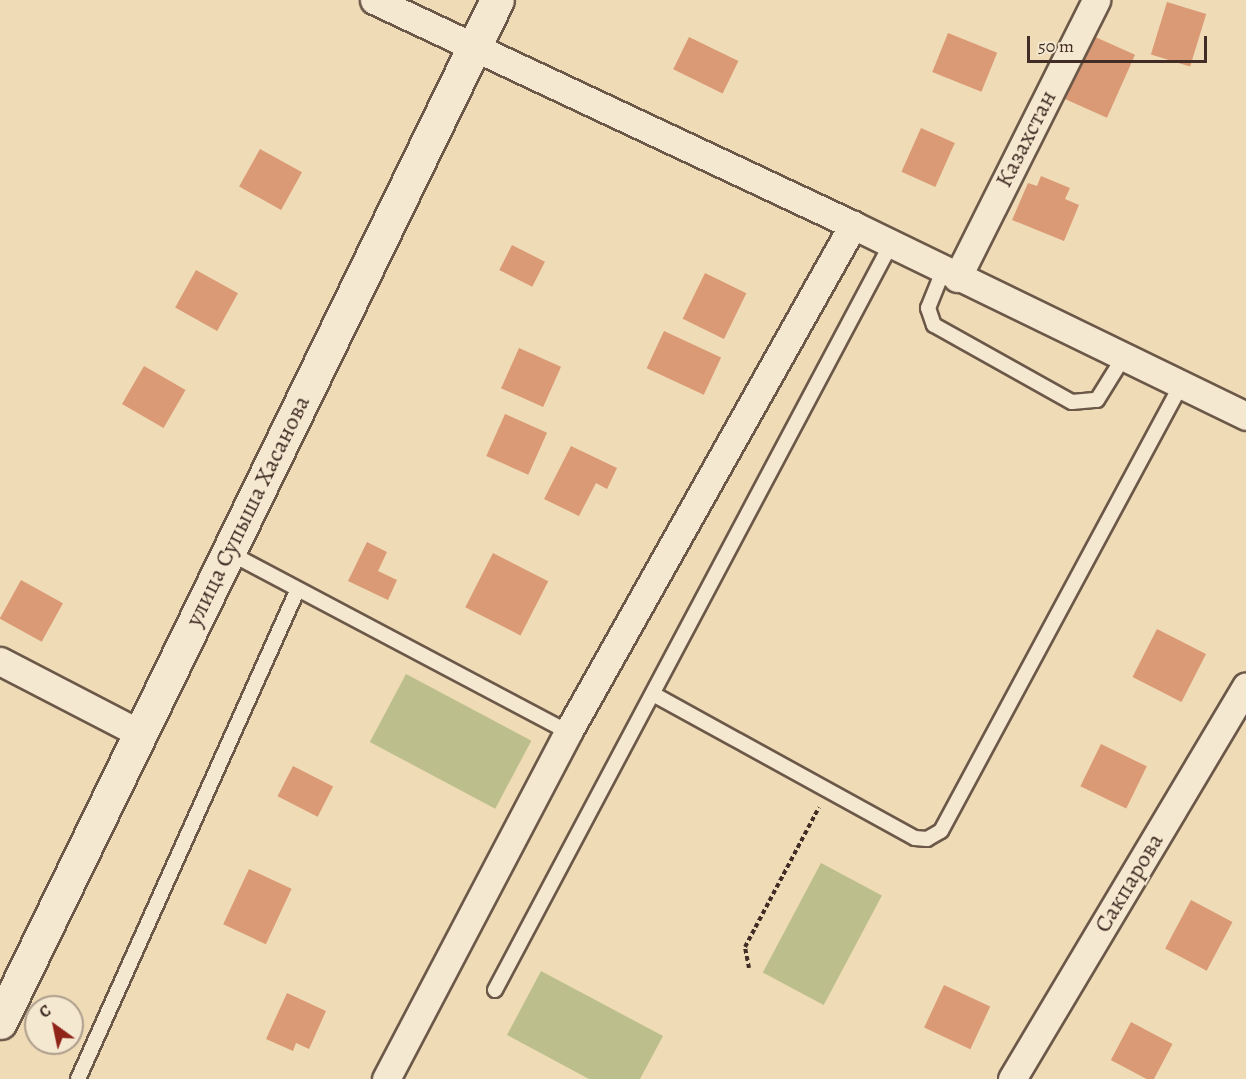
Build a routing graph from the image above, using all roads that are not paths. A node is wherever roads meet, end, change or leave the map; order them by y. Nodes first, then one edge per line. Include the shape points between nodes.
1 (497, 0) edge
2 (1096, 0) edge
3 (387, 4) edge
4 (474, 48) junction
5 (853, 225) junction
6 (890, 246) junction
7 (950, 275) junction
8 (1123, 358) junction
9 (1181, 385) junction
10 (1246, 416) edge
11 (228, 552) junction
12 (297, 591) junction
13 (0, 661) edge
14 (1246, 687) edge
15 (653, 694) junction
16 (568, 732) junction
17 (141, 734) junction
18 (495, 990) dead end
19 (0, 1022) edge
20 (78, 1079) edge
21 (386, 1079) edge
22 (1012, 1079) edge

1 - 4 street, улица Супыша Хасанова
2 - 7 street, Казахстан
3 - 4 street
4 - 5 street
4 - 11 street, улица Супыша Хасанова
5 - 6 street
5 - 16 street
6 - 7 street
6 - 15 lane
7 - 8 street
7 - 8 lane via 928,308 934,325 1072,402 1097,400
8 - 9 street
9 - 10 street
9 - 15 lane via 941,831 927,839 915,838
11 - 12 lane
11 - 17 street, улица Супыша Хасанова
12 - 16 lane
12 - 20 lane
13 - 17 street
14 - 22 street, Сакпарова
15 - 18 lane
16 - 21 street
17 - 19 street, улица Супыша Хасанова

